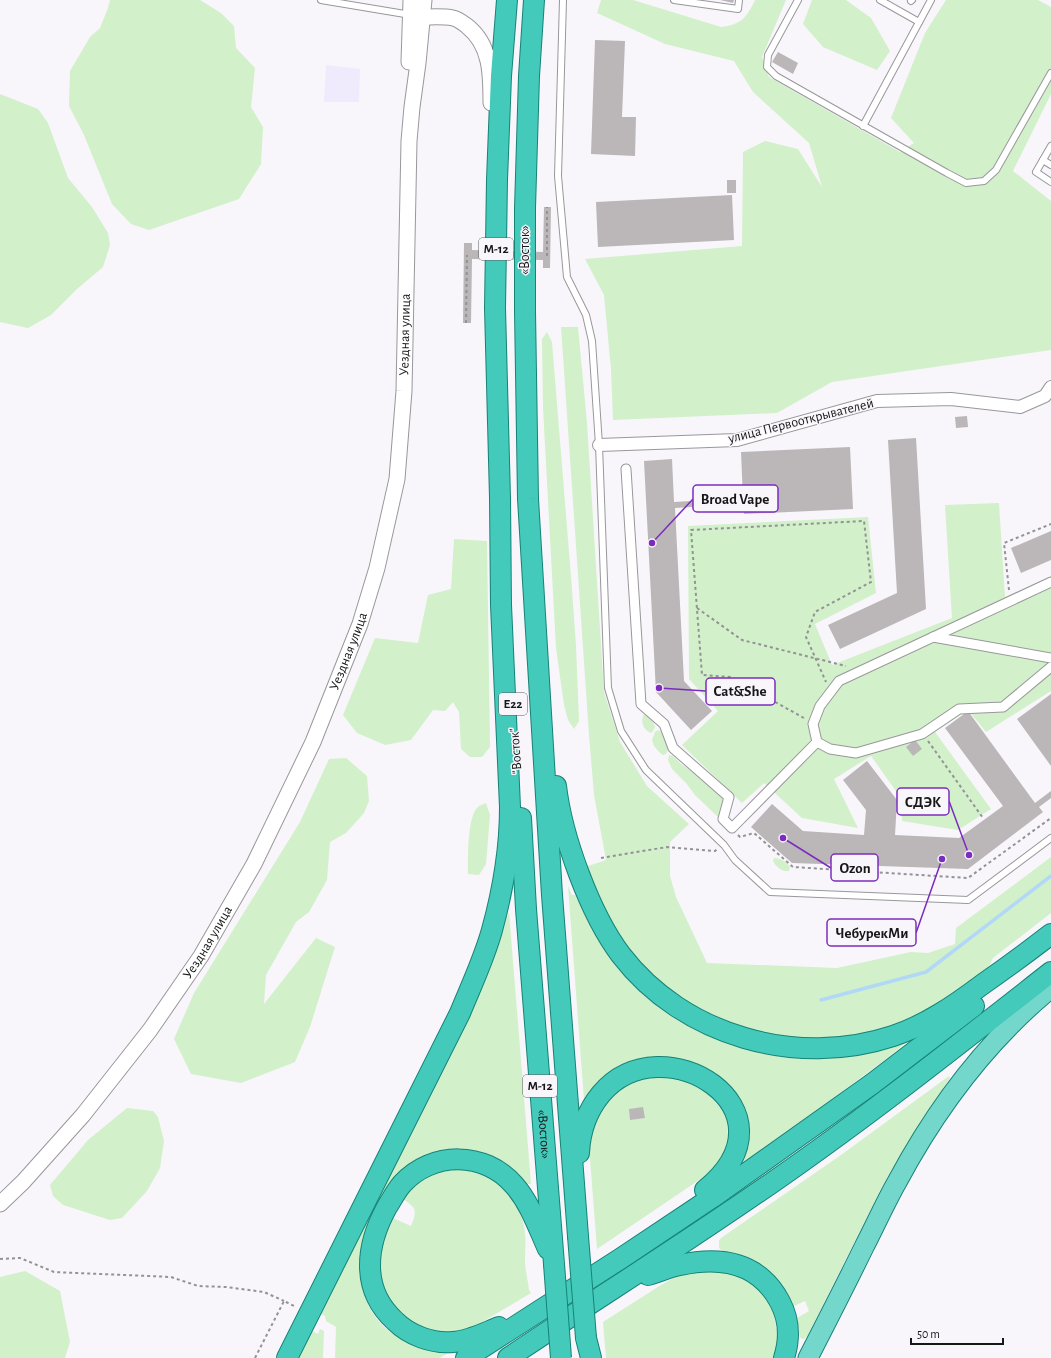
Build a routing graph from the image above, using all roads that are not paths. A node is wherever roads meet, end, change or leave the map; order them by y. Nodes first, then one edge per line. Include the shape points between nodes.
1 (321, 0) edge
2 (410, 0) edge
3 (424, 0) edge
4 (507, 0) edge
5 (534, 0) edge
6 (563, 0) edge
7 (674, 0) edge
8 (739, 0) edge
9 (798, 0) edge
10 (880, 0) edge
11 (931, 0) edge
12 (416, 16) junction
13 (919, 22) junction
14 (1051, 73) edge
15 (863, 126) junction
16 (1051, 146) edge
17 (1043, 160) junction
18 (1051, 165) edge
19 (497, 180) junction
20 (1051, 182) edge
21 (1049, 393) edge
22 (599, 444) junction
23 (626, 469) dead end
24 (500, 498) junction
25 (528, 499) junction
26 (1051, 582) edge
27 (933, 637) junction
28 (1051, 658) edge
29 (1051, 668) edge
30 (818, 742) junction
31 (1051, 838) edge
32 (526, 909) joint
33 (1051, 934) edge
34 (1051, 946) edge
35 (1051, 972) edge
36 (1051, 988) edge
37 (0, 1204) edge
38 (578, 1236) junction
39 (620, 1259) junction
40 (554, 1264) junction
41 (614, 1287) junction
42 (535, 1314) junction
43 (586, 1338) junction
44 (287, 1358) edge
45 (466, 1358) edge
46 (508, 1358) edge
47 (561, 1358) edge
48 (587, 1358) edge
49 (591, 1358) edge
50 (784, 1358) edge
51 (808, 1358) edge

1 - 12 lane
2 - 12 street, Уездная улица
3 - 12 street, Уездная улица
4 - 19 highway, «Восток» / М-12
5 - 25 highway, «Восток» / М-12 via 525,208
6 - 22 lane via 558,176 567,277 586,315 592,341
7 - 8 lane via 738,9
9 - 15 lane via 768,55 767,67 776,76
10 - 13 lane
11 - 13 lane
12 - 19 street via 454,18 472,30 487,54 491,73 492,141
12 - 37 street, Уездная улица via 418,63 409,141 404,391 398,480 377,568 360,624 313,742 254,864 201,956 150,1030 83,1115
13 - 15 lane
14 - 15 lane via 996,170 984,181 966,183
16 - 17 lane
17 - 18 lane
17 - 20 lane via 1036,172
19 - 24 highway, «Восток» / М-12 via 495,308
21 - 22 street, улица Первооткрывателей via 1020,407 951,398 877,401 737,440
22 - 31 lane via 608,688 621,731 646,770 770,892 968,900
23 - 30 street via 640,704 664,724 673,748 729,797 723,819 732,828
24 - 32 highway, "Восток" / E22
24 - 44 highway via 501,605 510,825 497,913 460,1013
25 - 33 highway via 556,788 568,841 576,866 610,938 632,968 659,994 706,1023 753,1040 800,1048 848,1046 893,1036 933,1019
25 - 38 highway via 552,895
26 - 27 street
27 - 28 street
27 - 30 street via 839,681 820,706 813,724
29 - 30 street via 1003,707 959,709 922,734 856,753 830,749
32 - 40 highway, «Восток» / М-12
34 - 39 highway via 872,1084 713,1197
35 - 41 highway via 806,1159 675,1250
36 - 51 main road via 1014,1020 945,1103 897,1182
38 - 39 highway via 579,1150 584,1122 596,1100 611,1084 640,1070 676,1068 708,1080 733,1106 739,1137 734,1156 721,1176
38 - 43 highway, bridge
39 - 42 highway
40 - 42 highway via 534,1216 519,1190 498,1170 478,1161 466,1159 442,1160 431,1164 402,1184 384,1214 372,1244 370,1267 375,1294 388,1315 407,1331 429,1340 452,1342
40 - 47 highway, «Восток», bridge
41 - 46 highway
41 - 50 highway via 679,1265 716,1261 742,1266 765,1280 782,1305 788,1334
42 - 45 highway
43 - 48 main road
43 - 49 highway

